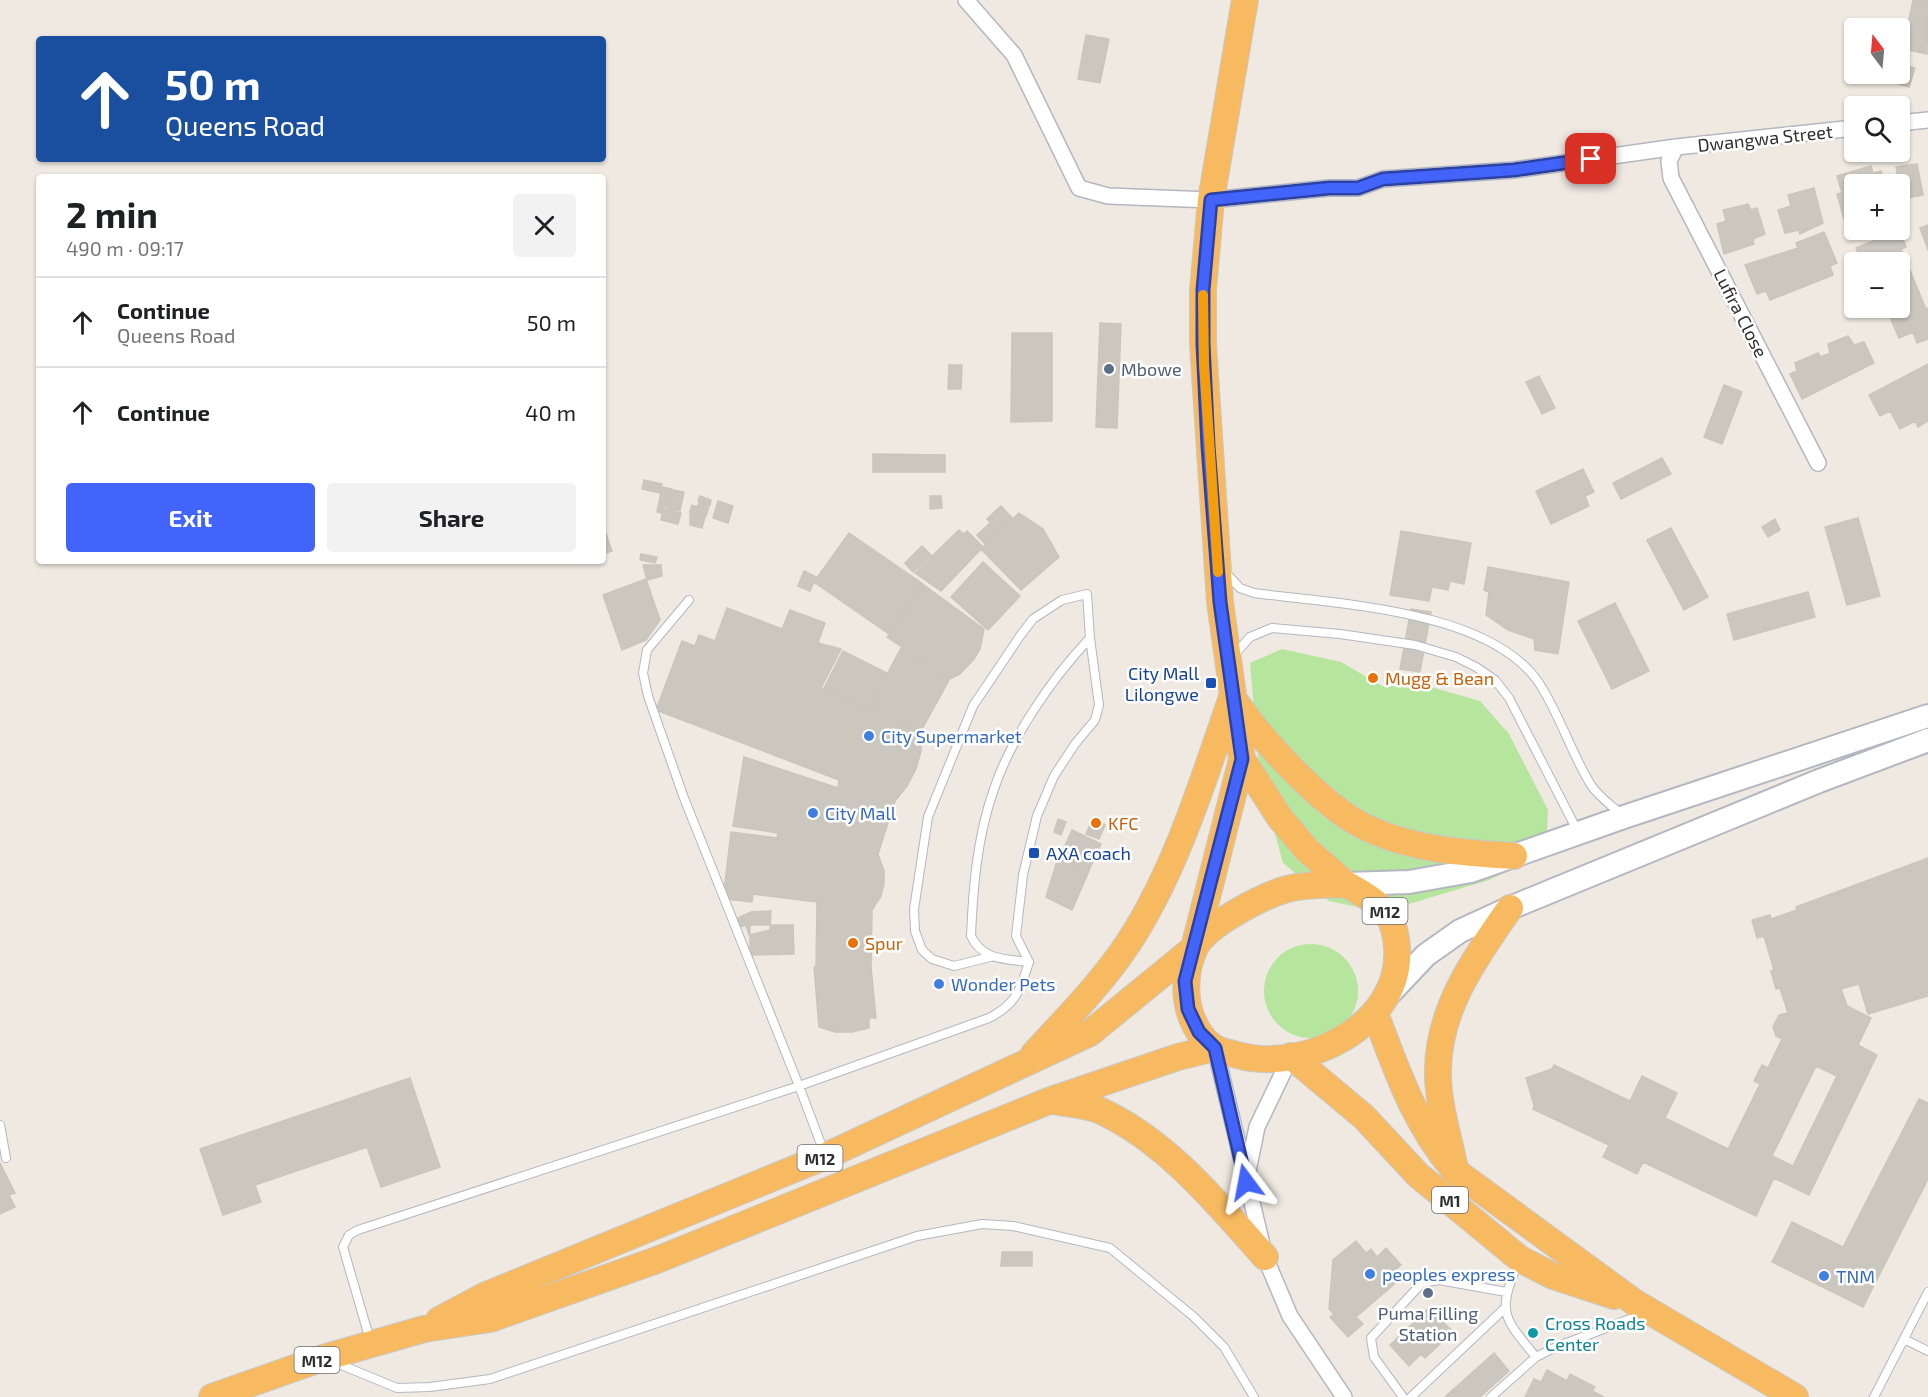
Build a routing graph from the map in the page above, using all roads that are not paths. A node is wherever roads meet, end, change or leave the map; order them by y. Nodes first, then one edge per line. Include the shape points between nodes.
1 (966, 0) edge
2 (1245, 0) edge
3 (1928, 120) edge
4 (1910, 122) edge
5 (1844, 129) edge
6 (1676, 147) junction
7 (1669, 161) joint
8 (1211, 200) junction
9 (1818, 463) dead end
10 (1216, 555) junction
11 (689, 600) dead end
12 (1090, 638) junction
13 (1228, 669) junction
14 (1232, 697) junction
15 (1928, 716) edge
16 (1928, 740) edge
17 (1242, 759) junction
18 (1624, 817) junction
19 (1579, 833) junction
20 (1515, 856) junction
21 (1346, 884) junction
22 (1510, 908) junction
23 (1194, 948) junction
24 (990, 957) junction
25 (1029, 962) junction
26 (1382, 1003) junction
27 (1215, 1048) junction
28 (1291, 1056) junction
29 (1026, 1063) junction
30 (799, 1086) junction
31 (1051, 1100) junction
32 (0, 1125) edge
33 (826, 1156) junction
34 (6, 1158) dead end
35 (1455, 1171) junction
36 (1246, 1182) junction
37 (1265, 1257) junction
38 (1520, 1258) junction
39 (1506, 1292) junction
40 (1928, 1292) edge
41 (1642, 1307) junction
42 (1505, 1308) junction
43 (424, 1329) junction
44 (1904, 1339) junction
45 (371, 1344) junction
46 (1928, 1351) edge
47 (322, 1358) junction
48 (1536, 1358) junction
49 (212, 1397) edge
50 (1254, 1397) edge
51 (1344, 1397) edge
52 (1403, 1397) edge
53 (1411, 1397) edge
54 (1491, 1397) edge
55 (1795, 1397) edge
56 (1874, 1397) edge

1 - 8 street, Dwangwa Street via 1014,55 1079,188 1108,196
2 - 8 highway
3 - 4 street
5 - 6 street, Dwangwa Street
6 - 7 street, Dwangwa Street
6 - 8 street, Dwangwa Street via 1514,170 1383,179 1358,188
7 - 9 street, Lufira Close via 1671,178
8 - 10 highway via 1203,344
10 - 13 highway
10 - 18 lane via 1229,579 1254,593 1364,606 1449,624 1484,638 1537,680 1592,786
11 - 30 lane via 647,650 643,673 684,798
12 - 24 lane via 1038,705 993,792 977,861 971,936 976,948
12 - 24 lane via 1087,594 1062,600 1033,619 974,706 928,817 914,909 915,931 922,950 932,959 954,966
12 - 25 lane via 1099,705 1095,720 1054,776 1037,816 1023,875 1016,936
13 - 14 highway
13 - 19 lane via 1236,651 1250,637 1272,628 1415,645 1456,657 1495,680 1509,698
14 - 17 highway
14 - 20 highway via 1268,745 1332,804 1365,827 1450,853
14 - 29 highway via 1192,812 1149,908 1090,993
15 - 18 main road
16 - 22 main road
17 - 21 highway via 1280,818 1307,850
17 - 23 highway
18 - 19 main road
19 - 20 main road
20 - 21 main road via 1437,879
21 - 23 highway, M12 via 1287,889 1252,903 1219,922
21 - 26 highway, M12 via 1388,914 1396,932 1398,957
22 - 26 main road via 1460,931 1426,955
22 - 35 highway via 1460,984 1444,1022 1438,1070
23 - 27 highway, M12 via 1185,981 1188,1009 1199,1032
23 - 29 highway, M12 via 1090,1033
24 - 25 lane
25 - 30 lane via 1019,991 1011,1004 997,1014
26 - 28 highway via 1344,1037
26 - 35 highway, M1 via 1412,1108 1433,1146
27 - 28 highway via 1245,1057
27 - 31 highway, M12
27 - 36 street
28 - 36 street via 1257,1127
28 - 38 highway, M1 via 1364,1117 1418,1175
29 - 33 highway, M12
30 - 33 lane
30 - 45 lane via 349,1235 343,1247
31 - 37 highway via 1097,1109 1132,1128 1210,1197
31 - 43 highway, M12 via 657,1260 490,1318
32 - 34 lane
33 - 43 highway, M12 via 484,1296
35 - 41 highway, M1
36 - 37 street
37 - 51 street via 1290,1316
38 - 39 lane
38 - 41 highway, M1 via 1552,1276
39 - 42 lane
39 - 52 lane via 1439,1280 1422,1283 1371,1338 1374,1357
40 - 44 lane
41 - 48 lane
41 - 55 highway, M1
42 - 48 lane via 1509,1324
42 - 53 lane
43 - 45 highway, M12
44 - 46 lane
44 - 56 lane
45 - 47 highway, M12
47 - 49 highway, M12
47 - 50 lane via 397,1388 490,1378 917,1236 982,1224 1013,1226 1110,1248 1224,1347
48 - 54 lane

